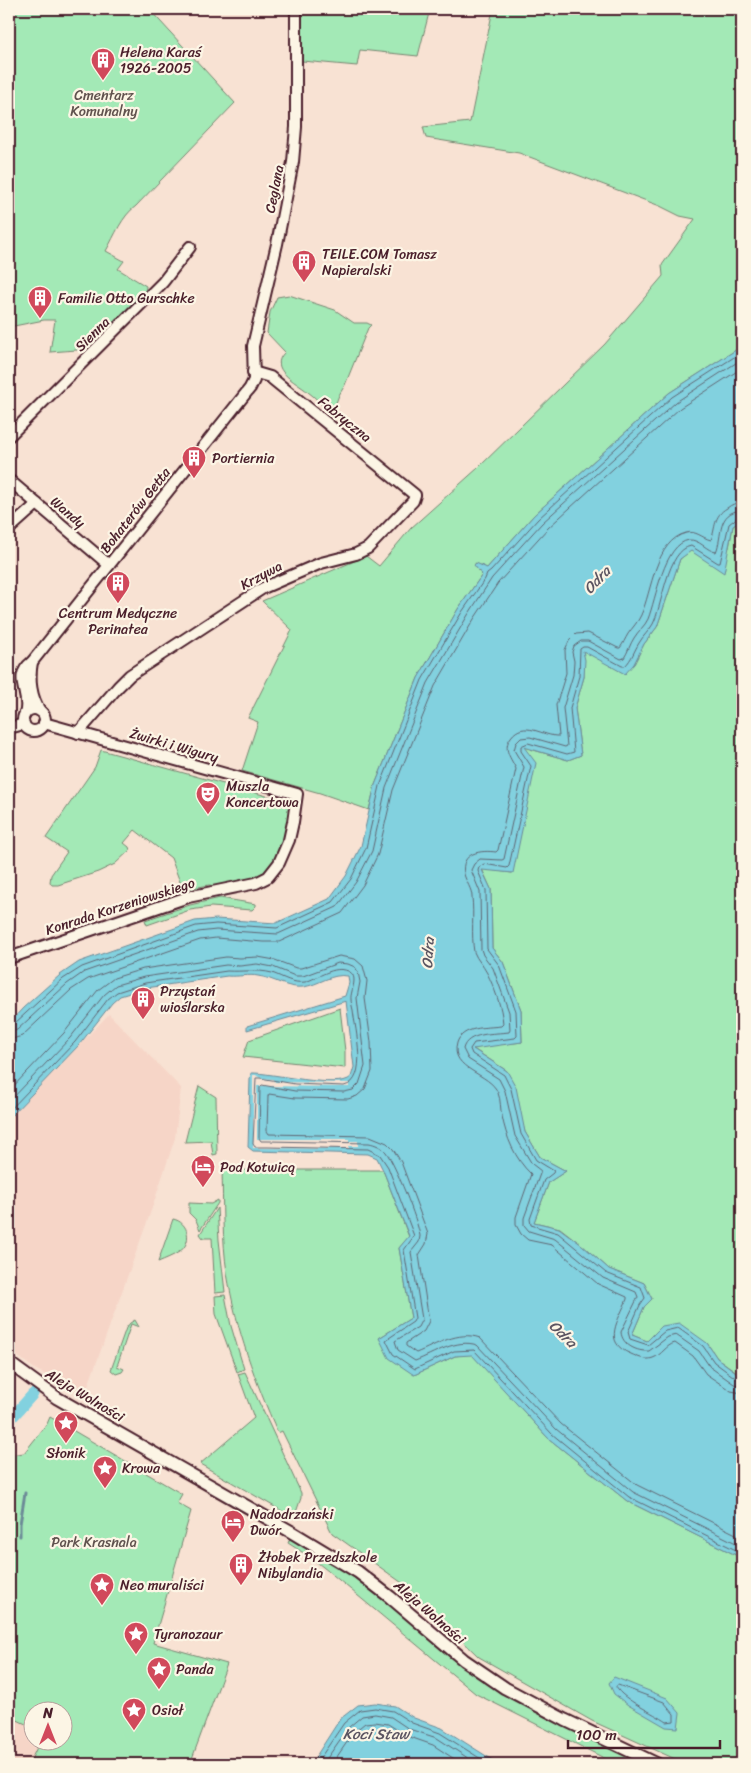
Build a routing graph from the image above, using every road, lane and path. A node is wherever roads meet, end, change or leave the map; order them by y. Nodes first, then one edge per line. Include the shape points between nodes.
1 (296, 9) edge
2 (190, 247) dead end
3 (253, 372) junction
4 (9, 436) edge
5 (9, 480) edge
6 (415, 495) joint
7 (37, 504) junction
8 (9, 529) edge
9 (109, 565) junction
10 (32, 662) junction
11 (40, 711) junction
12 (24, 719) junction
13 (44, 723) junction
14 (9, 729) edge
15 (78, 732) junction
16 (297, 794) joint
17 (10, 957) edge
18 (9, 1363) edge
19 (657, 1764) edge

1 - 3 street, Ceglana via 293,162 253,346
2 - 4 street, Sienna via 164,282
3 - 6 street, Fabryczna via 270,377
3 - 9 street, Bohaterów Getta via 250,388
5 - 7 street, Wandy
6 - 15 street, Krzywa via 368,548 321,563 263,588 130,675
7 - 8 street
7 - 9 street, Wandy
9 - 10 street, Bohaterów Getta
10 - 11 street via 30,682
10 - 12 street, Bohaterów Getta via 22,676 27,707
11 - 12 street via 30,710
11 - 13 street
12 - 13 street via 28,729 34,731
12 - 14 street
13 - 15 street, Żwirki i Wigury
15 - 16 street, Żwirki i Wigury
16 - 17 street, Konrada Korzeniowskiego via 289,840 279,863 268,877 256,883 188,897
18 - 19 street, Aleja Wolności via 57,1398 358,1572 464,1660 505,1688

